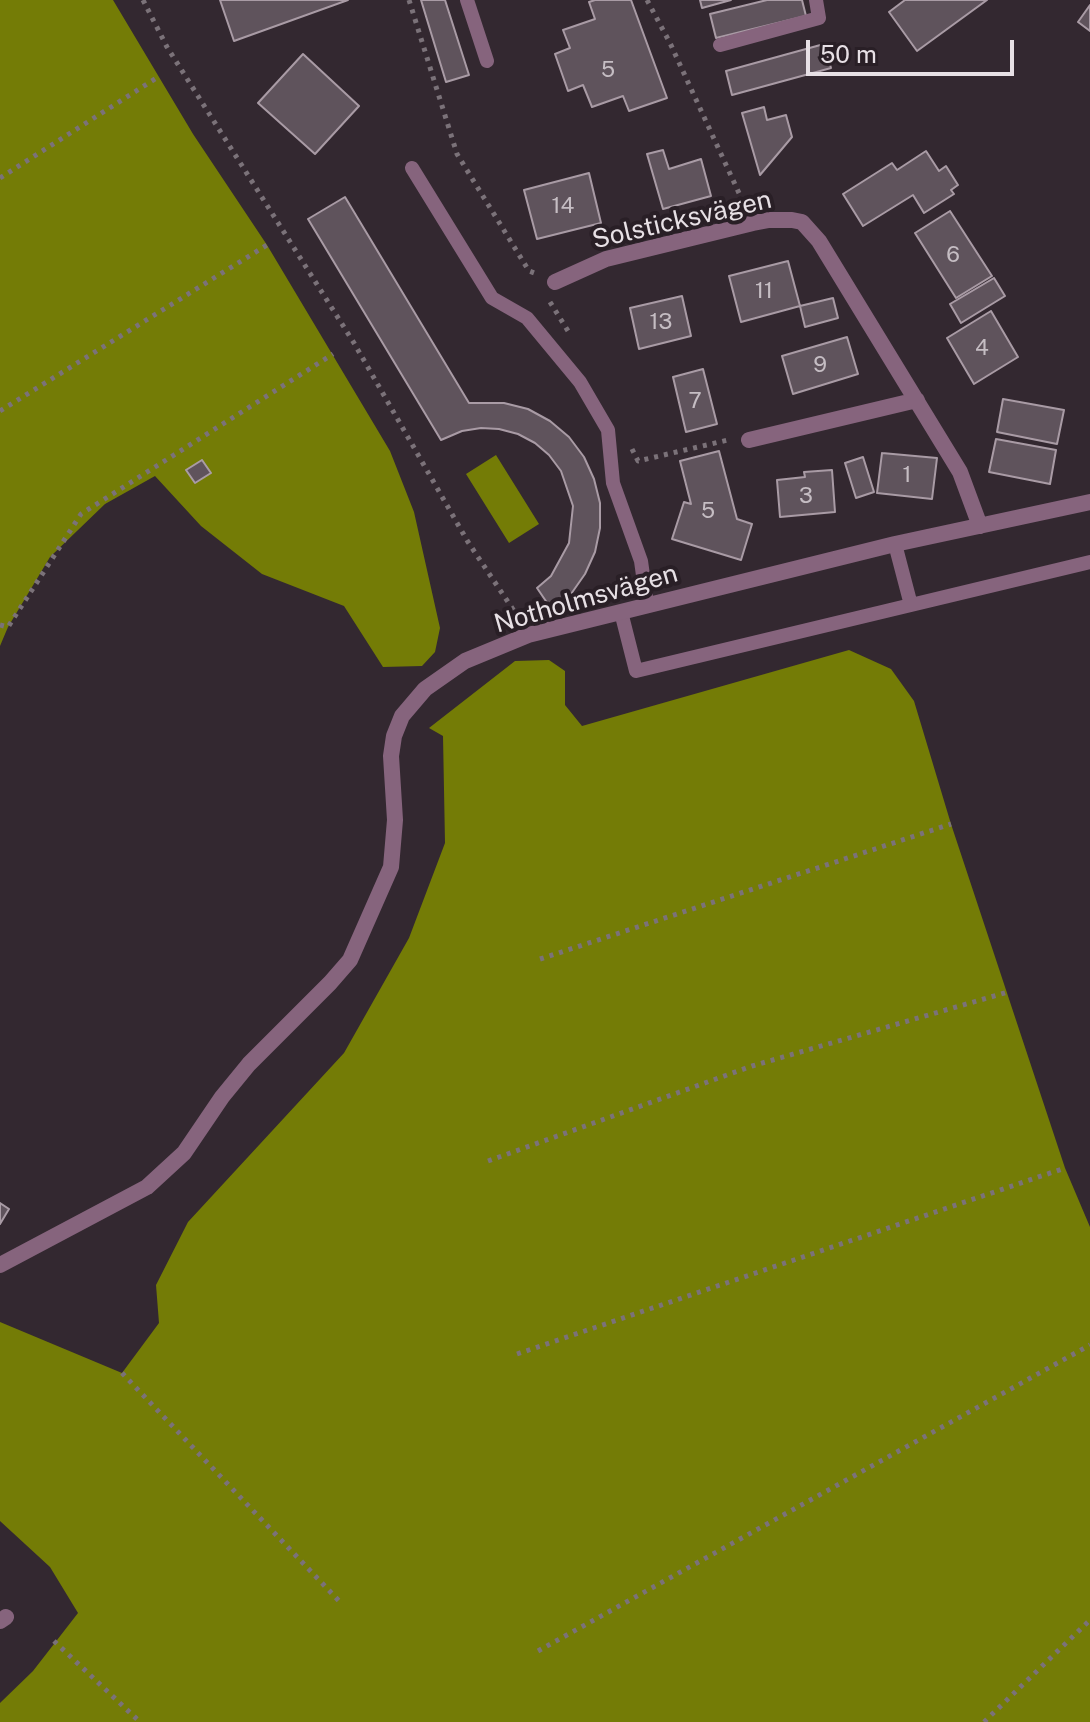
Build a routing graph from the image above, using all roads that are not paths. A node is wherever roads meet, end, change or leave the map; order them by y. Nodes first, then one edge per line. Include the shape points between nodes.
1 (467, 0) edge
2 (816, 0) edge
3 (720, 45) dead end
4 (487, 61) dead end
5 (412, 168) dead end
6 (555, 282) road end
7 (917, 400) junction
8 (749, 440) road end
9 (1090, 502) edge
10 (980, 526) junction
11 (895, 544) junction
12 (1090, 562) edge
13 (647, 604) junction
14 (911, 605) junction
15 (621, 612) junction
16 (0, 1265) edge

1 - 4 lane
2 - 3 lane via 819,18
5 - 13 lane via 492,298 527,318 580,382 608,430 613,483 641,561
6 - 7 street, Solsticksvägen via 606,259 753,223 792,220 809,228
7 - 8 street
7 - 10 street, Solsticksvägen via 960,472
9 - 10 street, Notholmsvägen
10 - 11 street, Notholmsvägen
11 - 13 street, Notholmsvägen
11 - 14 lane
12 - 14 lane
13 - 15 street, Notholmsvägen
14 - 15 lane via 636,671
15 - 16 street, Notholmsvägen via 528,635 465,661 425,689 402,716 394,736 391,867 350,960 249,1064 184,1153 147,1187

